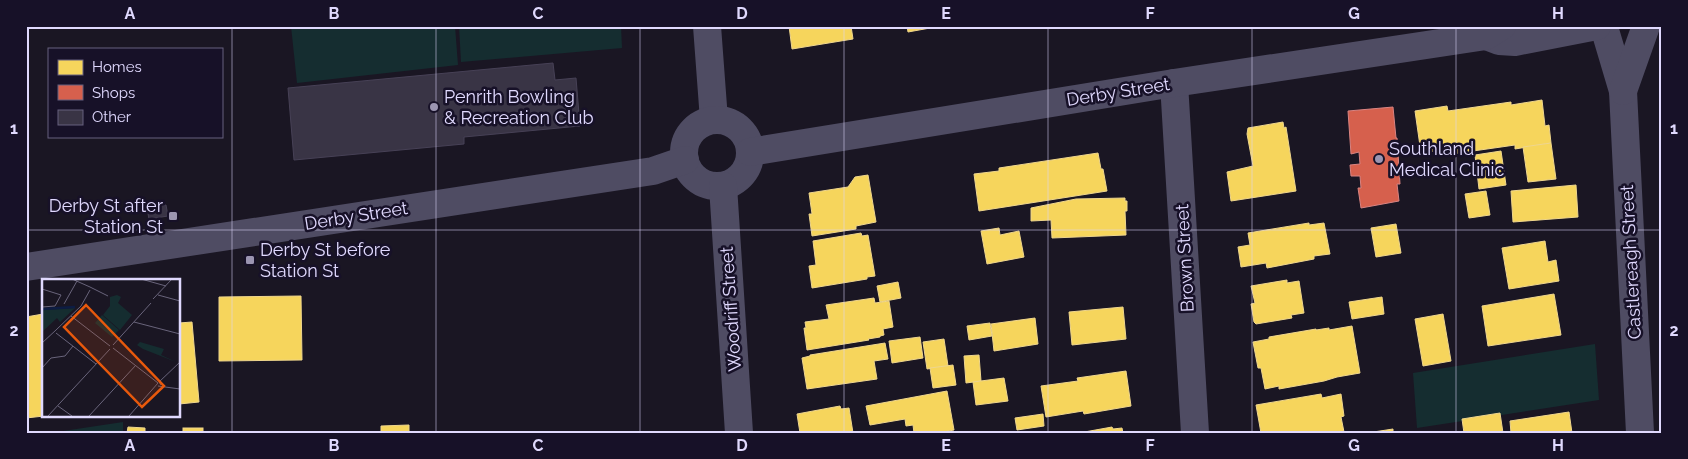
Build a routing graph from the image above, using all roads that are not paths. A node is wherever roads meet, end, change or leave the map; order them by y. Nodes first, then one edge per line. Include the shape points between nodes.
1 (707, 26) edge
2 (1601, 26) edge
3 (1645, 26) edge
4 (1494, 31) edge
5 (1174, 83) junction
6 (1623, 92) junction
7 (714, 120) junction
8 (750, 152) junction
9 (685, 160) junction
10 (723, 186) junction
11 (26, 267) edge
12 (739, 433) edge
13 (1195, 433) edge
14 (1640, 433) edge

1 - 7 street
2 - 3 street via 1612,32 1630,34
2 - 4 street, Derby Street via 1515,42 1499,41
2 - 6 street, Castlereagh Street
3 - 6 street, Castlereagh Street
4 - 5 street, Derby Street
5 - 8 street, Derby Street
5 - 13 street, Brown Street
6 - 14 street, Castlereagh Street
7 - 8 street via 732,123 739,128 746,136
7 - 9 street via 696,127 689,135 685,143
8 - 10 street via 745,171 735,182
9 - 10 street via 690,172 701,182
9 - 11 street, Derby Street via 653,171
10 - 12 street, Woodriff Street

